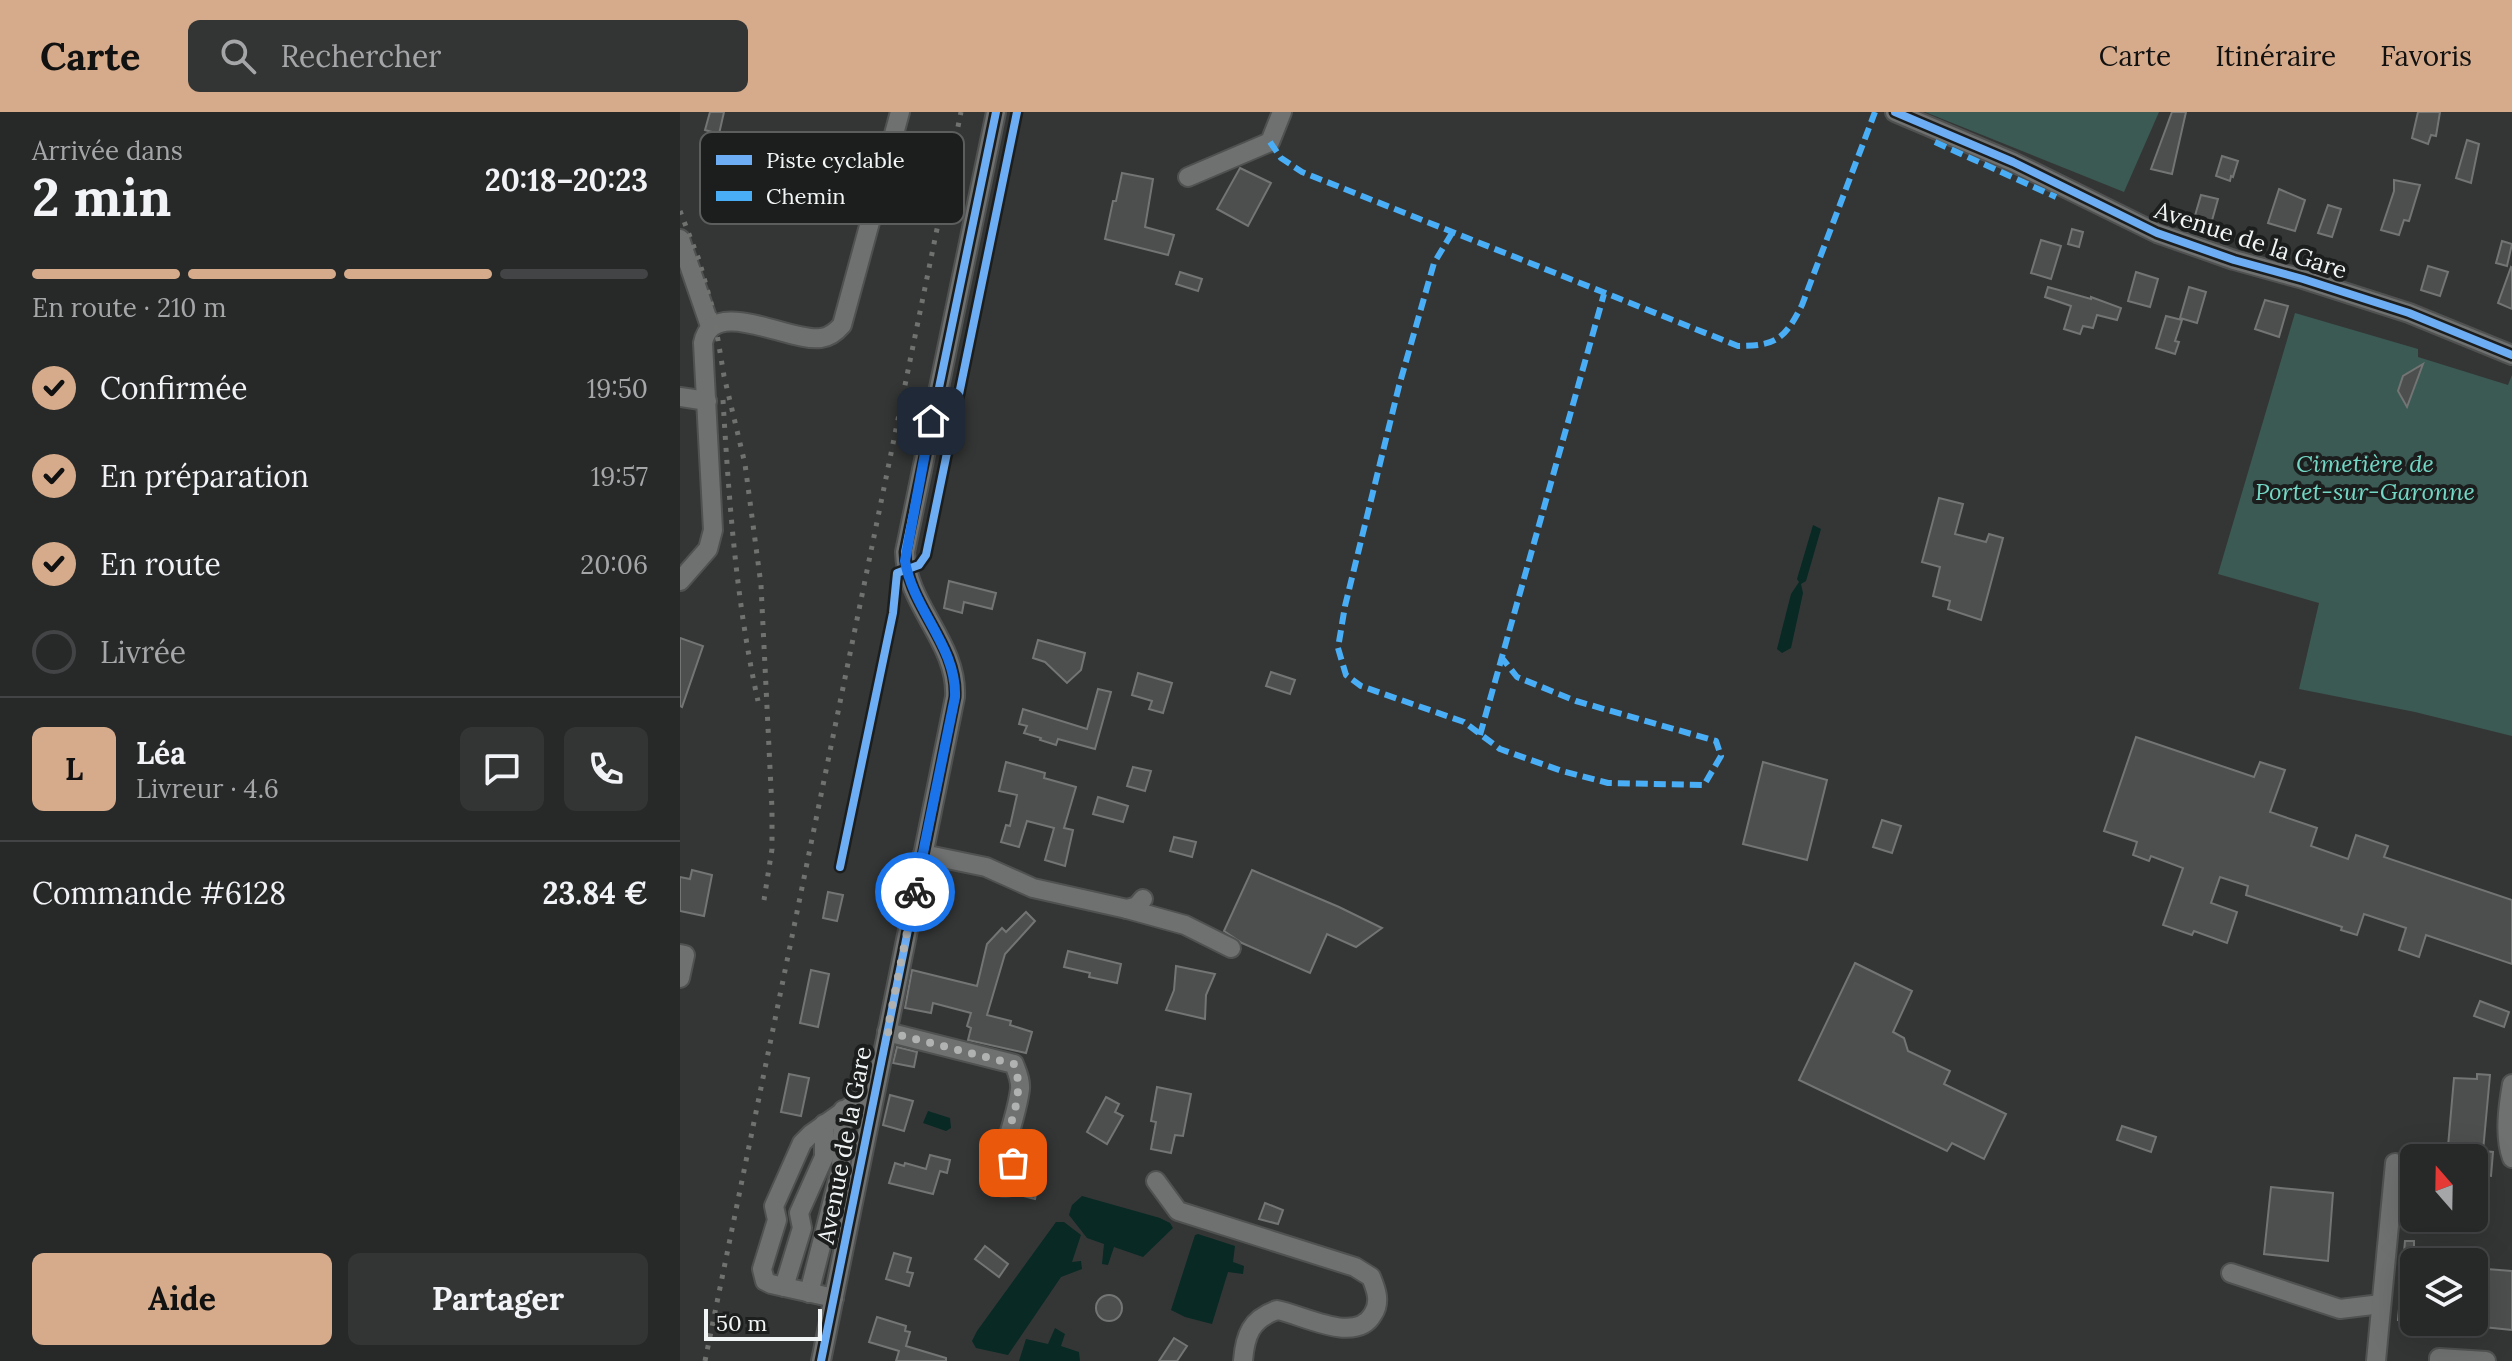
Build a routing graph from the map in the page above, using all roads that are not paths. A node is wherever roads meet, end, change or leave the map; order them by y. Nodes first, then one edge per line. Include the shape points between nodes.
1 (900, 112) edge
2 (996, 112) edge
3 (1282, 112) edge
4 (1895, 112) edge
5 (895, 132) edge
6 (1188, 177) dead end
7 (870, 224) edge
8 (680, 239) edge
9 (710, 326) junction
10 (2512, 355) edge
11 (680, 397) edge
12 (707, 401) junction
13 (680, 581) edge
14 (923, 854) junction
15 (1143, 899) dead end
16 (1127, 909) junction
17 (1231, 948) dead end
18 (680, 954) edge
19 (680, 978) edge
20 (887, 1032) junction
21 (2512, 1084) edge
22 (875, 1089) junction
23 (843, 1110) junction
24 (824, 1124) junction
25 (1004, 1147) dead end
26 (2512, 1158) edge
27 (2395, 1163) dead end
28 (1156, 1181) dead end
29 (2231, 1273) dead end
30 (784, 1287) junction
31 (809, 1293) junction
32 (834, 1298) junction
33 (2381, 1304) junction
34 (821, 1361) edge
35 (1243, 1361) edge
36 (2376, 1361) edge
37 (2439, 1361) edge
38 (2486, 1361) edge

1 - 5 street
2 - 14 street, Avenue de la Gare via 905,552 911,584 954,670 956,685
3 - 6 street via 1270,142
4 - 10 street, Avenue de la Gare via 2013,162 2157,233 2409,313
7 - 9 street via 842,325 831,335 812,339 743,323
8 - 9 street
9 - 12 street via 703,343
11 - 12 street
12 - 13 street via 713,530 708,549
14 - 16 street via 986,867 1033,888
14 - 20 street, Avenue de la Gare
15 - 16 street
16 - 17 street via 1185,925
18 - 19 street via 685,955
20 - 22 street, Avenue de la Gare
20 - 25 street via 1014,1064 1020,1090
21 - 26 street
22 - 23 street
22 - 32 street, Avenue de la Gare
23 - 24 street
23 - 31 street via 841,1168
24 - 30 street via 824,1157 799,1213 802,1228
24 - 30 street via 802,1143 774,1206 777,1220 762,1271 768,1283
27 - 33 street
28 - 35 street via 1178,1211 1355,1267 1371,1277 1378,1299 1368,1322 1346,1329 1277,1310 1255,1321 1247,1333
29 - 33 street via 2340,1309
30 - 31 street
31 - 32 street
32 - 34 street, Avenue de la Gare
33 - 36 street
37 - 38 street

